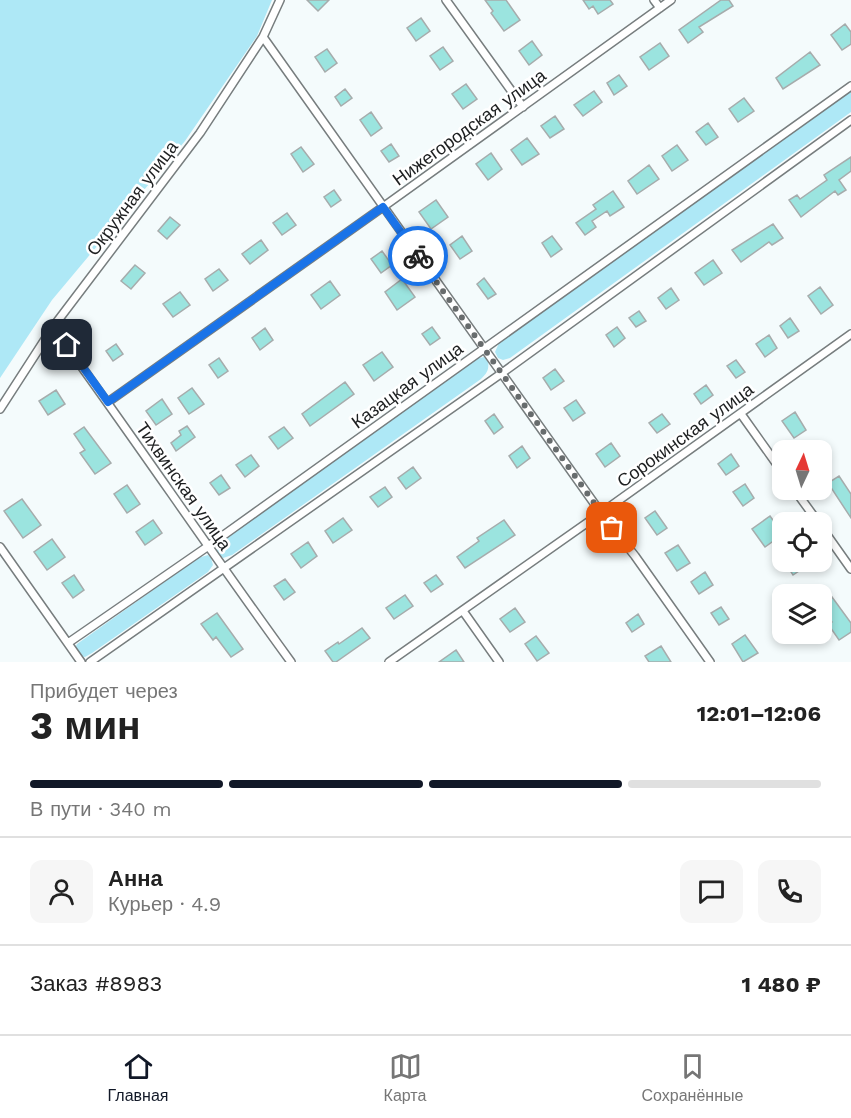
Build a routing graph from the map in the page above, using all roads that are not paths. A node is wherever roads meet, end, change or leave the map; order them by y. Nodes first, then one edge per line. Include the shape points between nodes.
1 (280, 0) edge
2 (446, 0) edge
3 (654, 0) edge
4 (670, 0) edge
5 (660, 8) junction
6 (263, 38) junction
7 (851, 86) edge
8 (523, 106) junction
9 (851, 120) edge
10 (383, 207) junction
11 (53, 327) junction
12 (851, 334) edge
13 (485, 348) junction
14 (502, 373) junction
15 (108, 402) junction
16 (0, 408) edge
17 (741, 414) junction
18 (772, 458) edge
19 (601, 513) junction
20 (832, 542) edge
21 (0, 547) edge
22 (207, 547) junction
23 (223, 568) junction
24 (851, 569) edge
25 (463, 611) junction
26 (68, 643) junction
27 (81, 662) edge
28 (90, 662) edge
29 (291, 662) edge
30 (389, 662) edge
31 (499, 662) edge
32 (710, 662) edge

1 - 6 street, Окружная улица
2 - 8 street
3 - 5 street
4 - 5 street, Нижегородская улица
5 - 8 street, Нижегородская улица
6 - 10 street
6 - 11 street, Окружная улица via 201,133
7 - 13 street, Казацкая улица
8 - 10 street, Нижегородская улица
9 - 14 street
10 - 13 street
10 - 15 street, Нижегородская улица
11 - 15 street, Тихвинская улица
11 - 16 street, Окружная улица
12 - 17 street, Сорокинская улица
13 - 14 street
13 - 22 street, Казацкая улица
14 - 19 street
14 - 23 street
15 - 22 street, Тихвинская улица
17 - 18 street
17 - 19 street, Сорокинская улица
19 - 25 street, Сорокинская улица
19 - 32 street
20 - 24 street
21 - 26 street
22 - 23 street, Тихвинская улица
22 - 26 street, Казацкая улица
23 - 28 street
23 - 29 street, Тихвинская улица
25 - 30 street, Сорокинская улица
25 - 31 street
26 - 27 street

